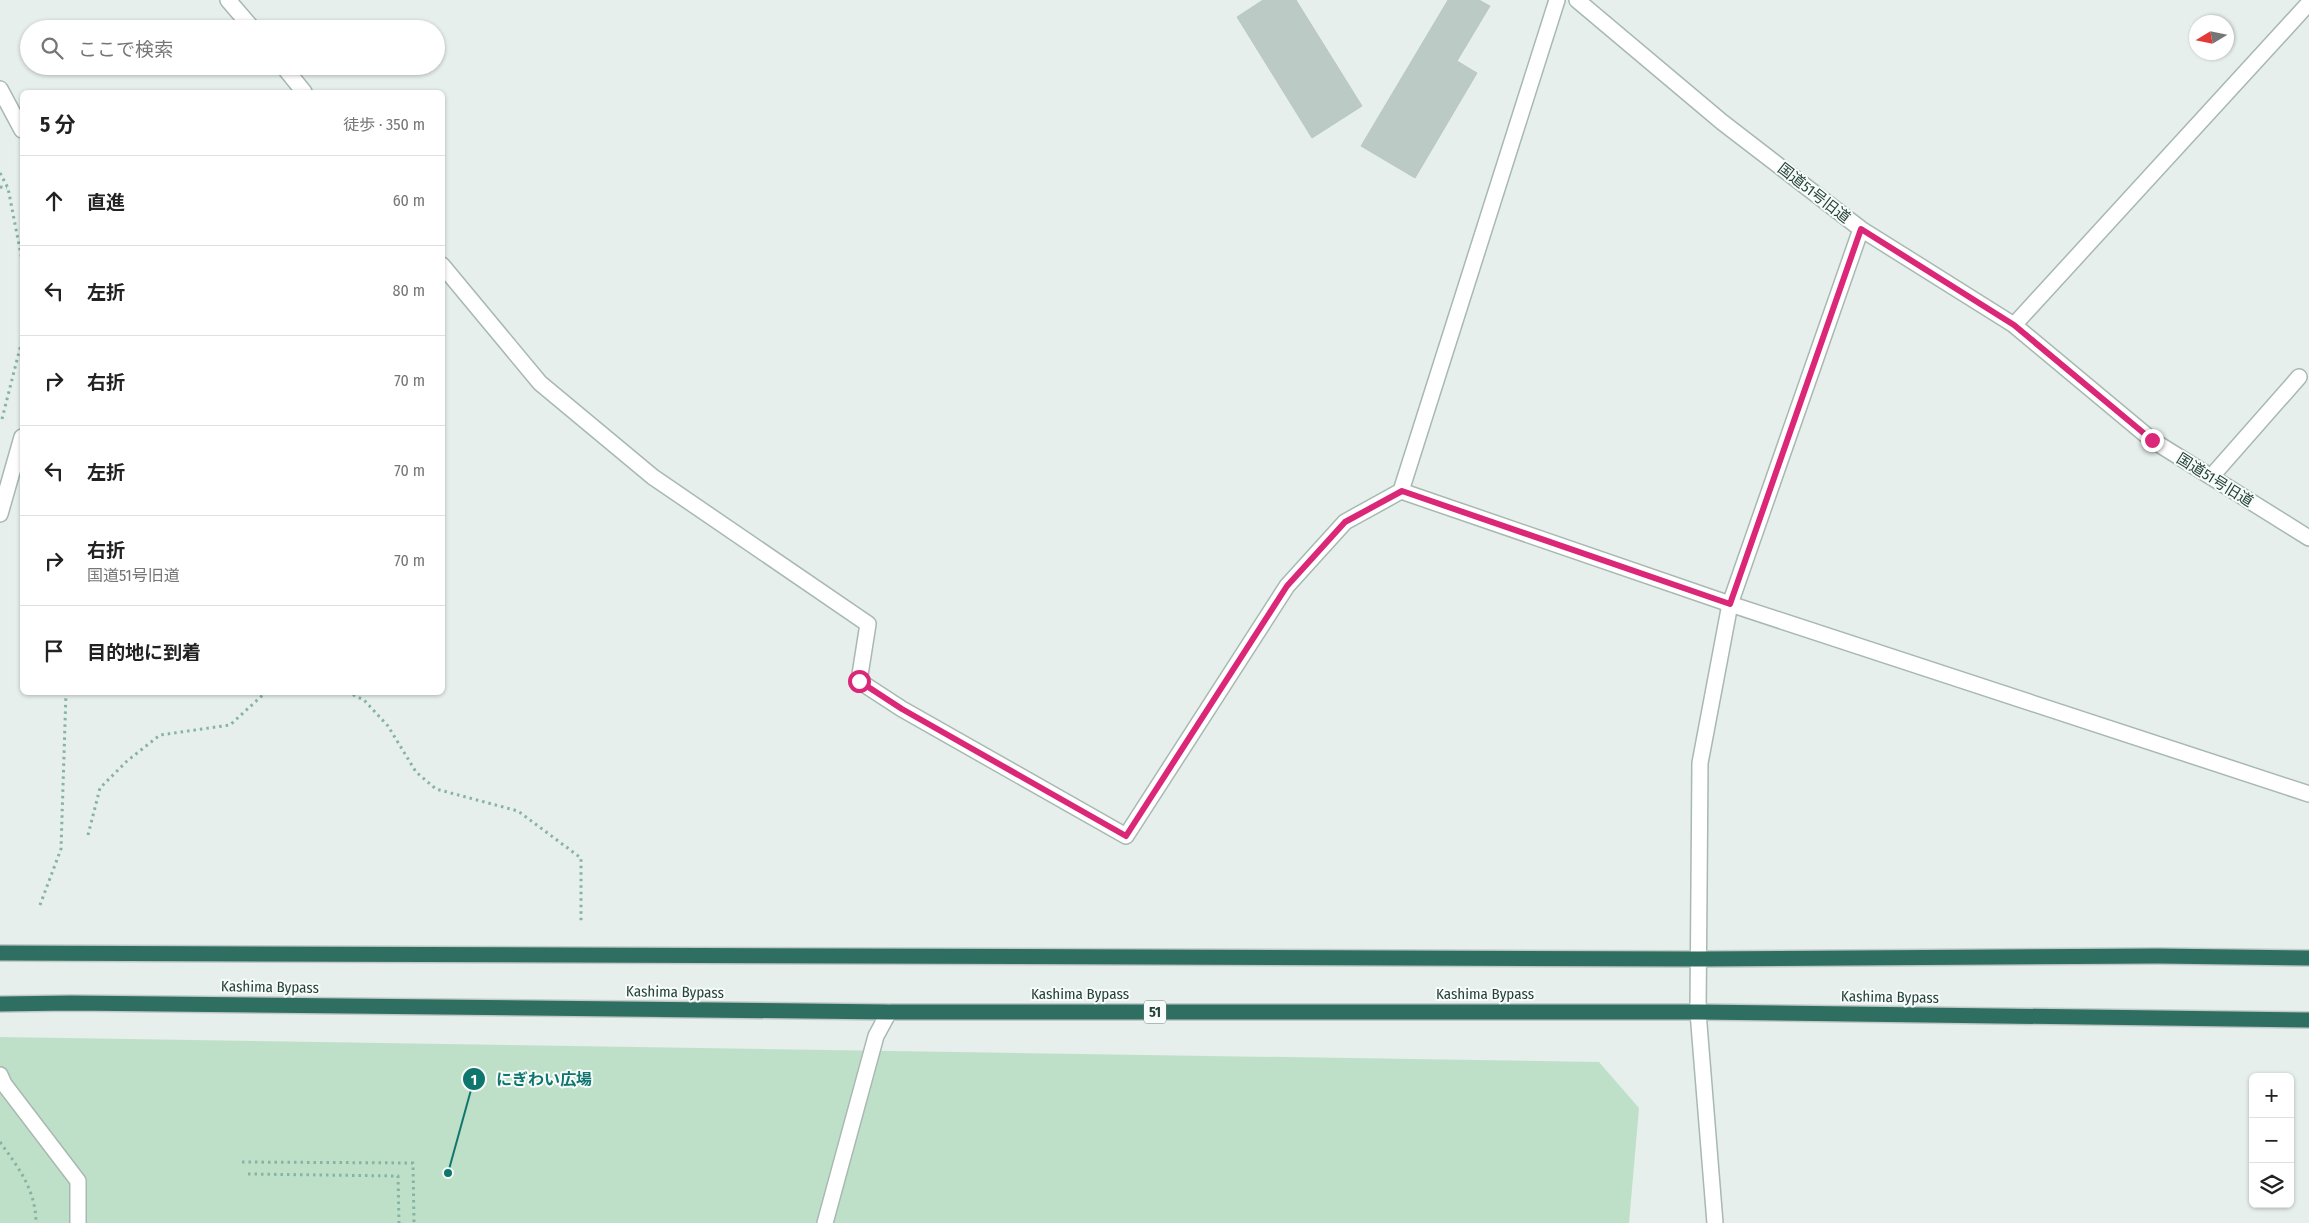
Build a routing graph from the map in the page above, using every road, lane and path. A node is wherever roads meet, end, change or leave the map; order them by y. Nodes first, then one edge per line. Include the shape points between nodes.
1 (228, 0) edge
2 (1557, 0) edge
3 (1577, 0) edge
4 (2309, 3) edge
5 (245, 20) edge
6 (290, 75) edge
7 (0, 89) edge
8 (302, 90) edge
9 (20, 126) edge
10 (0, 173) edge
11 (0, 187) edge
12 (8, 188) junction
13 (1861, 229) junction
14 (20, 250) edge
15 (445, 269) edge
16 (2014, 325) junction
17 (20, 348) edge
18 (2299, 377) dead end
19 (0, 428) edge
20 (20, 444) edge
21 (2211, 477) junction
22 (1402, 491) junction
23 (0, 514) edge
24 (2309, 538) edge
25 (1730, 604) junction
26 (66, 695) edge
27 (263, 695) edge
28 (353, 695) edge
29 (2309, 794) edge
30 (88, 835) dead end
31 (40, 905) dead end
32 (581, 923) dead end
33 (0, 953) edge
34 (2309, 958) edge
35 (1698, 959) junction
36 (0, 1004) edge
37 (889, 1012) junction
38 (1698, 1012) junction
39 (2309, 1020) edge
40 (0, 1075) edge
41 (0, 1142) edge
42 (242, 1162) dead end
43 (248, 1174) dead end
44 (36, 1223) edge
45 (78, 1223) edge
46 (399, 1223) edge
47 (414, 1223) edge
48 (825, 1223) edge
49 (1715, 1223) edge

1 - 5 street
2 - 22 street
3 - 13 street, 国道51号旧道 via 1722,122
4 - 16 street
6 - 8 street
7 - 9 street
10 - 12 path
11 - 12 path
12 - 14 path
13 - 16 street, 国道51号旧道
13 - 25 street
15 - 22 street via 540,383 653,477 868,624 859,681 902,709 1126,836 1287,586 1345,522
16 - 21 street, 国道51号旧道 via 2152,440
17 - 19 path
18 - 21 street
20 - 23 street
21 - 24 street, 国道51号旧道
22 - 25 street
25 - 29 street
25 - 35 street via 1700,763
26 - 31 path via 60,849
27 - 30 path via 230,725 160,735 127,761 100,788
28 - 32 path via 364,700 388,726 416,772 436,789 518,811 581,858
33 - 35 highway
34 - 35 highway
35 - 38 street
36 - 37 highway, Kashima Bypass / 51
37 - 38 highway, Kashima Bypass / 51
37 - 48 street via 876,1036
38 - 39 highway, Kashima Bypass / 51
38 - 49 street
40 - 45 street via 78,1181
41 - 44 path via 26,1178 36,1208
42 - 47 path via 413,1163
43 - 46 path via 398,1176

